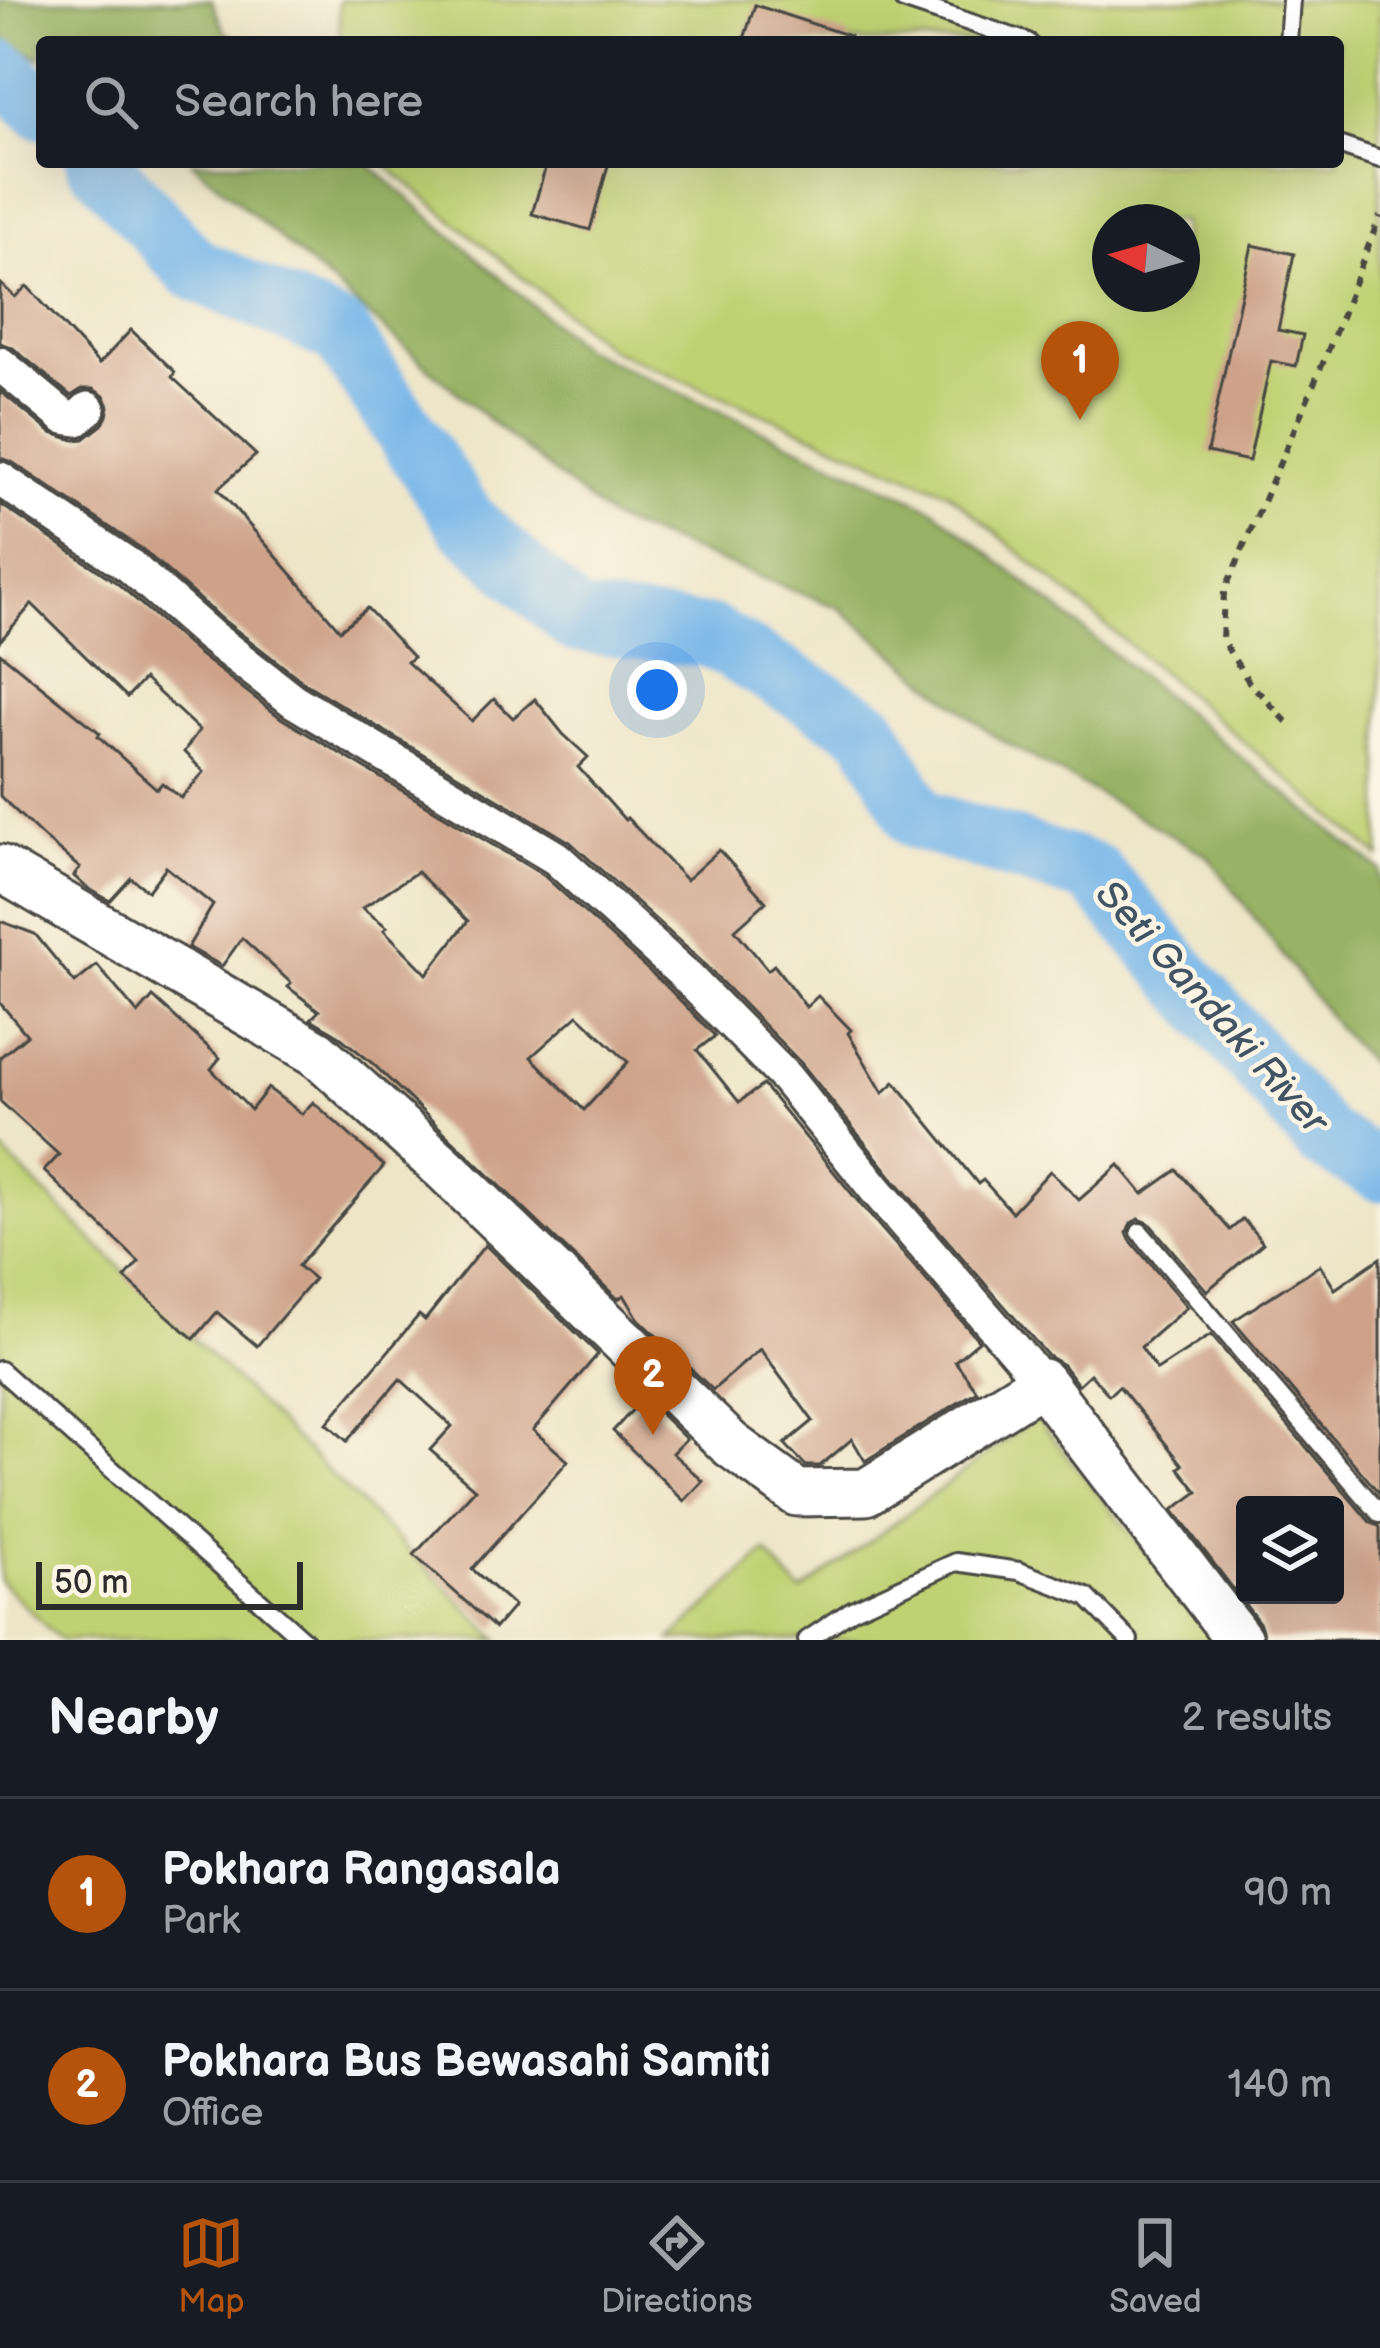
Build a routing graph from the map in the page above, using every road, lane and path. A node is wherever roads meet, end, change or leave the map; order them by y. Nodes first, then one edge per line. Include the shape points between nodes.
1 (903, 0) edge
2 (1291, 0) edge
3 (1010, 36) edge
4 (1288, 36) edge
5 (1344, 147) edge
6 (1380, 159) edge
7 (1380, 215) edge
8 (0, 364) edge
9 (88, 409) dead end
10 (0, 479) edge
11 (1287, 722) dead end
12 (0, 868) edge
13 (1140, 1232) dead end
14 (0, 1370) edge
15 (1042, 1382) junction
16 (1380, 1514) edge
17 (304, 1640) edge
18 (807, 1640) edge
19 (1129, 1640) edge
20 (1239, 1640) edge

1 - 3 lane
2 - 4 lane
5 - 6 lane
7 - 11 path via 1224,592 1222,640
8 - 9 street via 64,418
10 - 15 street via 130,566 294,701 556,857 786,1078
12 - 15 street via 317,1053 730,1444 796,1493 866,1492
13 - 16 lane
14 - 17 lane
15 - 20 street
18 - 19 lane via 956,1562 1019,1571 1087,1597

